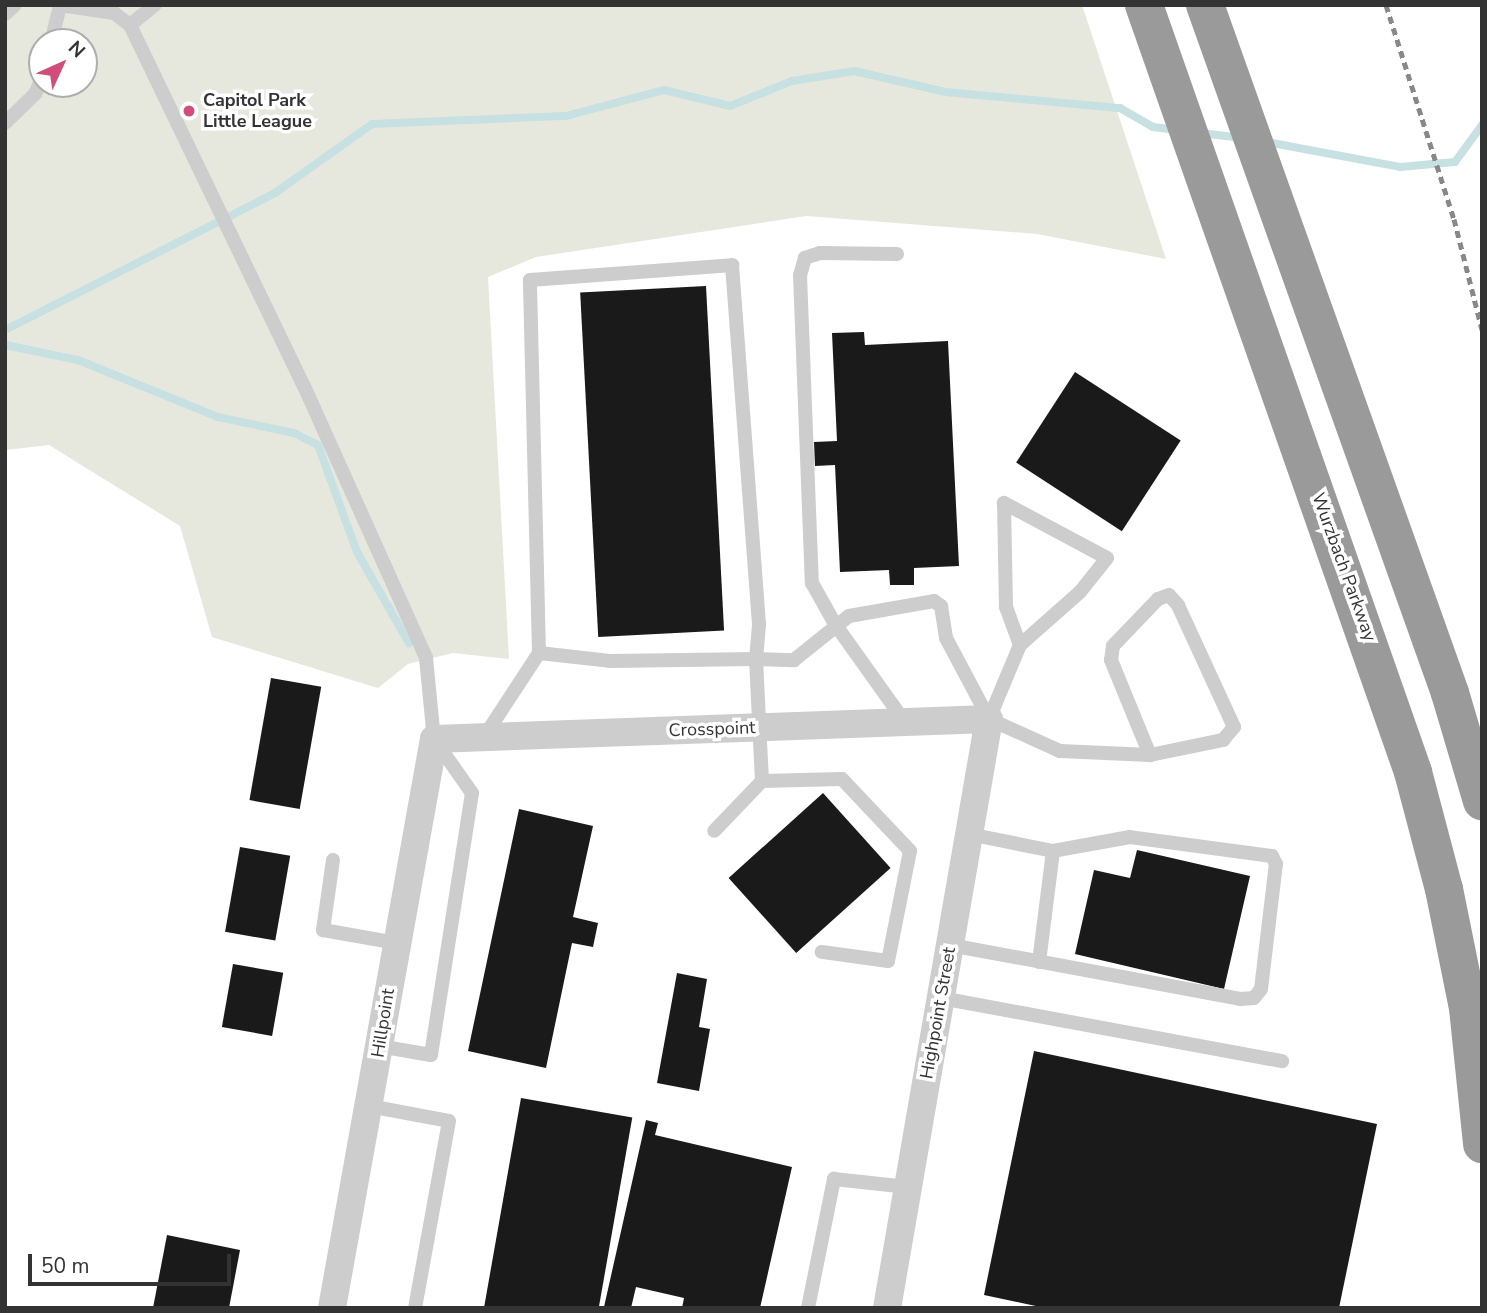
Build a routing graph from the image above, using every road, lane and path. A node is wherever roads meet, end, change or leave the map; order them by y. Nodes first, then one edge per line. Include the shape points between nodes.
1 (15, 5) edge
2 (60, 5) edge
3 (155, 5) edge
4 (1206, 9) edge
5 (1146, 12) edge
6 (5, 14) edge
7 (130, 25) junction
8 (54, 28) edge
9 (31, 98) edge
10 (5, 123) edge
11 (897, 254) dead end
12 (835, 624) junction
13 (1020, 645) junction
14 (539, 653) junction
15 (756, 659) junction
16 (989, 719) junction
17 (905, 722) junction
18 (762, 727) junction
19 (484, 737) junction
20 (434, 739) junction
21 (1150, 755) junction
22 (762, 781) junction
23 (1482, 801) edge
24 (714, 831) dead end
25 (969, 834) junction
26 (1053, 851) junction
27 (333, 860) dead end
28 (396, 943) junction
29 (950, 945) junction
30 (822, 952) dead end
31 (1039, 962) junction
32 (941, 998) junction
33 (379, 1046) junction
34 (1282, 1061) dead end
35 (369, 1106) junction
36 (1482, 1144) edge
37 (908, 1188) junction
38 (332, 1308) edge
39 (415, 1308) edge
40 (808, 1308) edge
41 (887, 1308) edge

1 - 6 lane
2 - 7 lane via 114,13
2 - 8 lane
3 - 7 lane
4 - 23 highway via 1450,694
5 - 36 highway, Wurzbach Parkway via 1379,664 1413,772 1444,889 1468,1009
7 - 20 lane via 304,386 426,658
9 - 10 lane
11 - 12 lane via 820,253 805,258 800,275 813,583
12 - 15 lane via 794,660
12 - 16 lane via 849,616 934,601 941,606 946,638
12 - 17 lane
13 - 13 lane via 1080,592 1107,558 1004,503 1006,607
13 - 16 lane
14 - 15 lane via 610,661
14 - 15 lane via 530,280 733,265 759,625
14 - 19 lane
15 - 18 lane
16 - 17 street, Crosspoint
16 - 21 lane via 1060,751
16 - 25 street, Highpoint Street
17 - 18 street, Crosspoint
18 - 19 street, Crosspoint
18 - 22 lane
19 - 20 street, Crosspoint
20 - 28 street, Hillpoint
20 - 33 lane via 472,793 431,1055
21 - 21 lane via 1223,740 1234,727 1178,605 1169,595 1158,599 1114,646 1111,660
22 - 24 lane
22 - 30 lane via 842,779 910,851 888,961
25 - 26 lane
25 - 29 street, Highpoint Street
26 - 31 lane
26 - 31 lane via 1130,838 1272,856 1276,864 1261,989 1254,999
27 - 28 lane via 323,930
28 - 33 street, Hillpoint
29 - 31 lane
29 - 32 street, Highpoint Street
32 - 34 lane
32 - 37 street, Highpoint Street
33 - 35 street, Hillpoint
35 - 38 street, Hillpoint
35 - 39 lane via 449,1121
37 - 40 lane via 834,1179
37 - 41 street, Highpoint Street

